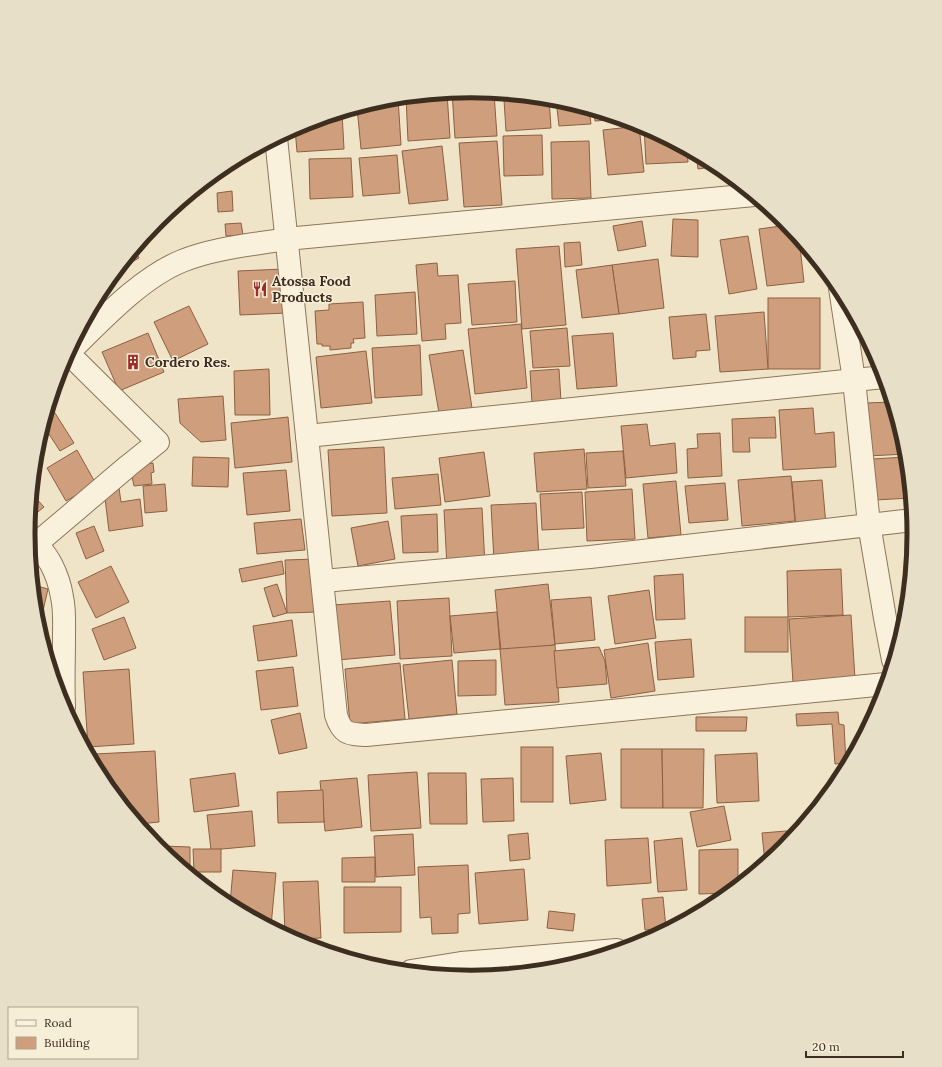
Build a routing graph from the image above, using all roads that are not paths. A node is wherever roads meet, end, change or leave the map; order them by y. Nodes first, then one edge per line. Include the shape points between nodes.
1 (276, 143) edge
2 (746, 196) edge
3 (286, 239) junction
4 (843, 305) edge
5 (79, 343) edge
6 (72, 357) edge
7 (878, 378) edge
8 (854, 380) junction
9 (307, 436) junction
10 (907, 521) edge
11 (869, 524) junction
12 (35, 540) edge
13 (35, 546) edge
14 (323, 581) junction
15 (891, 650) edge
16 (880, 685) edge
17 (64, 690) edge
18 (589, 953) edge
19 (461, 969) edge

1 - 3 street
2 - 3 street
3 - 5 street via 216,251 181,261 150,278
3 - 9 street
4 - 8 street
6 - 12 street via 158,442
7 - 8 street
8 - 9 street
8 - 11 street
9 - 14 street
10 - 11 street
11 - 14 street via 590,558
11 - 15 street
13 - 17 street via 46,555 52,565 62,596
14 - 16 street via 336,715 342,731 351,734 366,735
18 - 19 street

